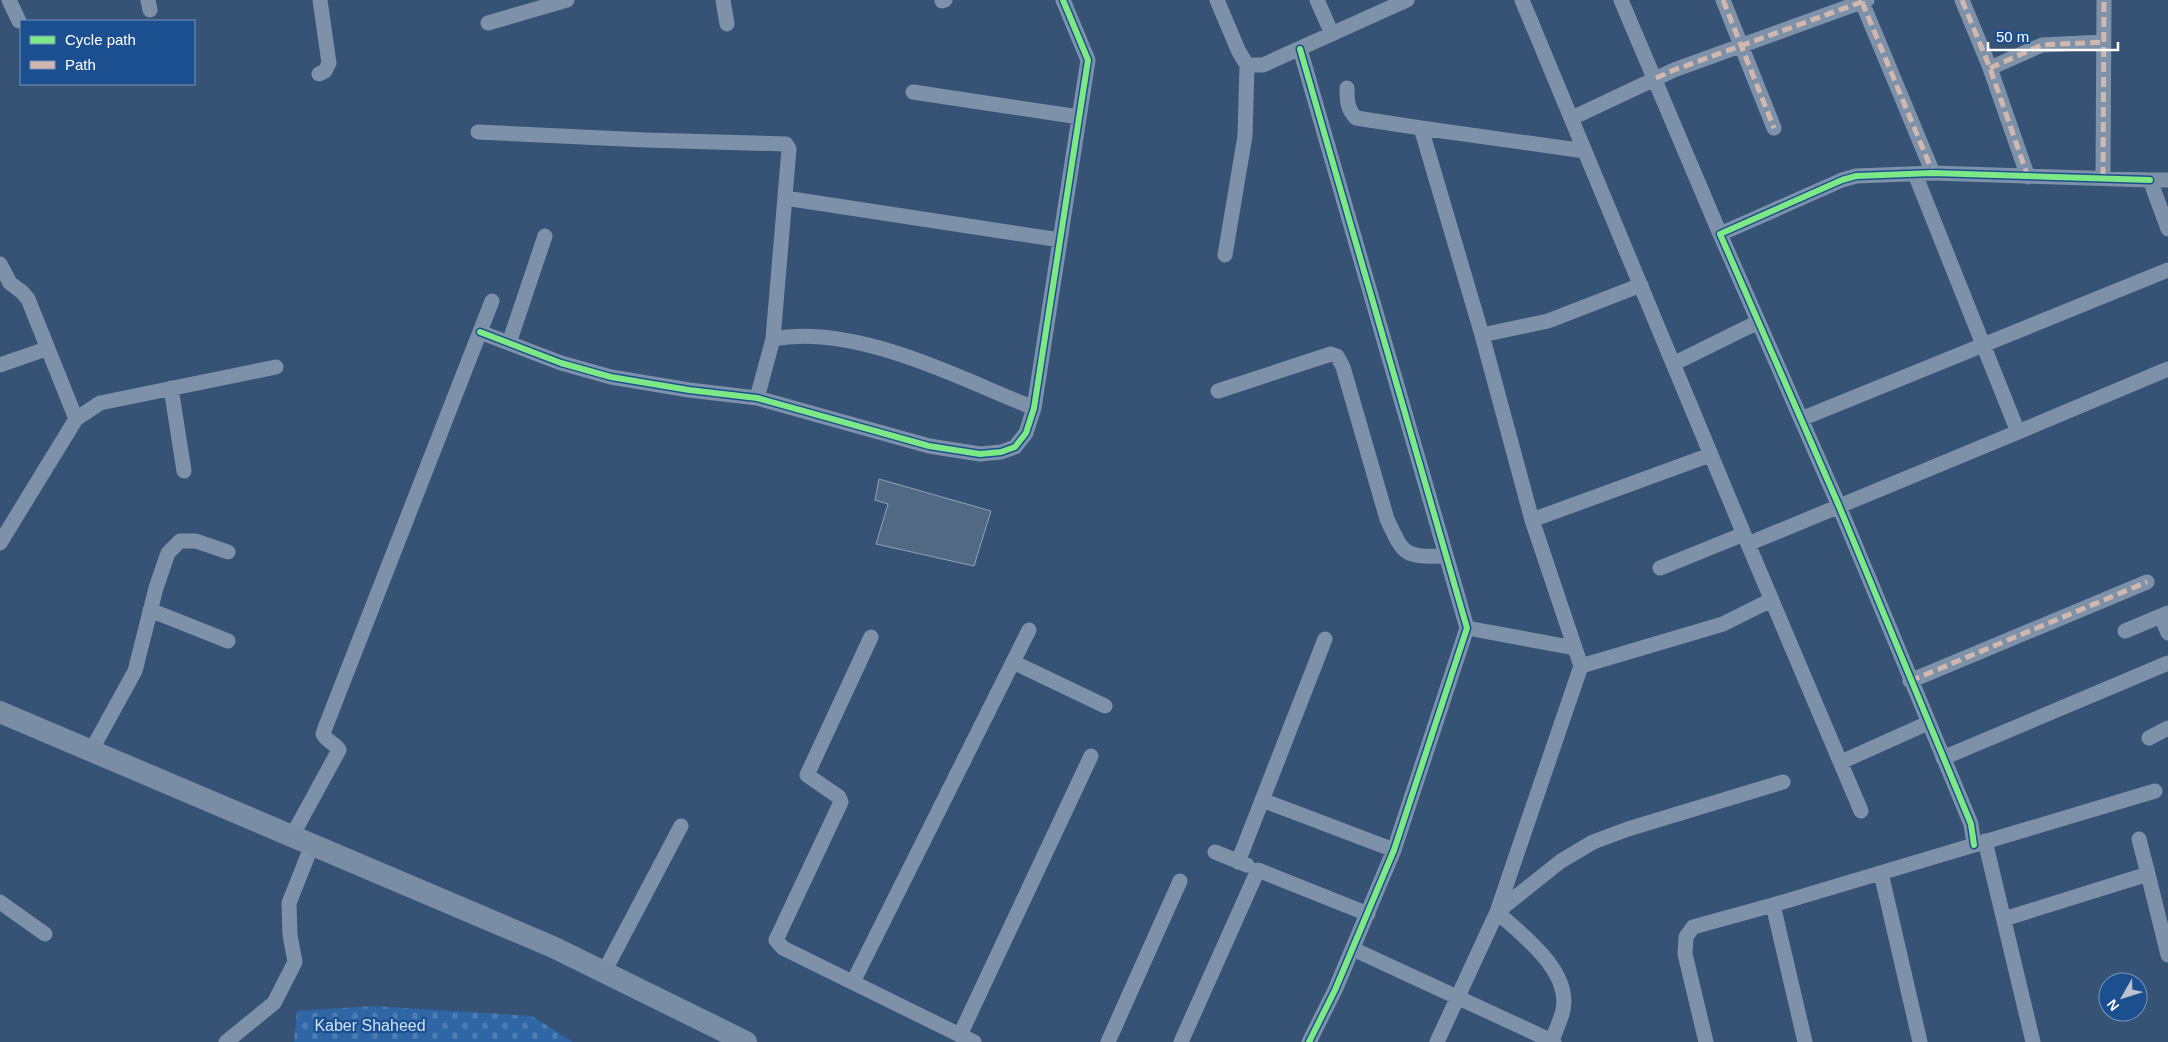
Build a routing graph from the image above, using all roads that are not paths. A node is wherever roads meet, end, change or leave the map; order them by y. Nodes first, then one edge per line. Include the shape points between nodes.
1 (9, 0) edge
2 (320, 0) edge
3 (568, 0) edge
4 (723, 0) edge
5 (1063, 0) edge
6 (1217, 0) edge
7 (1317, 0) edge
8 (1408, 0) edge
9 (1522, 0) edge
10 (1621, 0) edge
11 (1723, 0) edge
12 (1962, 0) edge
13 (2104, 0) edge
14 (1865, 1) edge
15 (534, 4) edge
16 (19, 21) dead end
17 (488, 23) dead end
18 (727, 24) dead end
19 (1332, 34) junction
20 (2103, 42) junction
21 (1742, 45) junction
22 (1300, 49) junction
23 (1247, 65) junction
24 (1990, 68) junction
25 (319, 74) dead end
26 (1656, 78) junction
27 (1347, 88) dead end
28 (913, 92) dead end
29 (1079, 117) junction
30 (1572, 118) junction
31 (1421, 128) junction
32 (1774, 128) dead end
33 (478, 132) dead end
34 (1585, 151) junction
35 (1933, 173) junction
36 (1915, 174) junction
37 (2028, 177) junction
38 (2103, 177) junction
39 (2150, 180) junction
40 (2168, 180) edge
41 (784, 198) junction
42 (2168, 229) edge
43 (1720, 234) junction
44 (545, 236) dead end
45 (1060, 240) junction
46 (1225, 255) dead end
47 (0, 264) edge
48 (2168, 270) edge
49 (1641, 285) junction
50 (492, 301) dead end
51 (1758, 322) junction
52 (480, 332) junction
53 (1482, 335) junction
54 (773, 339) junction
55 (509, 343) junction
56 (1983, 344) junction
57 (46, 348) junction
58 (1673, 364) junction
59 (0, 365) edge
60 (276, 367) dead end
61 (2168, 369) edge
62 (171, 388) junction
63 (1218, 391) dead end
64 (757, 398) junction
65 (1034, 408) junction
66 (76, 419) junction
67 (1801, 419) junction
68 (2018, 432) junction
69 (1710, 455) junction
70 (184, 471) dead end
71 (1839, 506) junction
72 (1532, 520) junction
73 (1746, 539) junction
74 (0, 542) edge
75 (228, 552) dead end
76 (1446, 556) junction
77 (1660, 568) dead end
78 (2147, 582) dead end
79 (1772, 600) junction
80 (150, 610) junction
81 (2164, 615) edge
82 (1467, 628) junction
83 (1029, 630) dead end
84 (2125, 631) dead end
85 (2168, 633) edge
86 (871, 637) dead end
87 (1325, 639) dead end
88 (228, 641) dead end
89 (1575, 648) junction
90 (1013, 662) junction
91 (2168, 663) edge
92 (1582, 666) junction
93 (1910, 681) junction
94 (1105, 706) dead end
95 (0, 712) edge
96 (1928, 723) junction
97 (2168, 728) edge
98 (2149, 738) dead end
99 (91, 751) junction
100 (1091, 756) dead end
101 (1943, 758) junction
102 (1841, 762) junction
103 (1782, 782) dead end
104 (2155, 791) dead end
105 (1262, 800) junction
106 (1861, 811) dead end
107 (681, 826) dead end
108 (2139, 839) dead end
109 (302, 841) junction
110 (1980, 843) junction
111 (1394, 850) junction
112 (1215, 852) dead end
113 (1238, 862) junction
114 (1258, 870) junction
115 (1880, 873) junction
116 (2148, 874) junction
117 (1180, 881) dead end
118 (0, 902) edge
119 (1773, 905) junction
120 (1497, 912) junction
121 (1368, 914) junction
122 (2004, 919) junction
123 (45, 934) dead end
124 (1353, 949) junction
125 (2168, 955) edge
126 (604, 972) junction
127 (853, 982) junction
128 (1457, 998) junction
129 (960, 1035) junction
130 (226, 1042) edge
131 (746, 1042) edge
132 (974, 1042) edge
133 (1108, 1042) edge
134 (1181, 1042) edge
135 (1309, 1042) edge
136 (1437, 1042) edge
137 (1552, 1042) edge
138 (1706, 1042) edge
139 (1805, 1042) edge
140 (1920, 1042) edge
141 (2033, 1042) edge

1 - 16 street
2 - 25 street via 329,63
3 - 15 street
4 - 18 street
5 - 29 street via 1088,60
6 - 23 street
7 - 19 street
8 - 19 street
9 - 30 street
10 - 26 street
11 - 21 street
12 - 24 street
13 - 20 street
14 - 21 street
14 - 35 street
15 - 17 street
19 - 22 street
20 - 24 street via 2042,44
20 - 38 street
21 - 26 street
21 - 32 street
22 - 23 street via 1263,66
22 - 76 street
23 - 46 street via 1245,136
24 - 37 street
26 - 30 street
26 - 43 street
27 - 31 street via 1346,99 1350,112 1356,118
28 - 29 street
29 - 45 street
30 - 34 street
31 - 34 street
31 - 53 street
33 - 41 street via 786,144 789,149
34 - 49 street
35 - 36 street
35 - 37 street
36 - 43 street via 1856,176 1842,180
36 - 56 street
37 - 38 street
38 - 39 street
39 - 40 street
39 - 42 street
41 - 45 street
41 - 54 street
43 - 51 street
44 - 55 street
45 - 65 street
47 - 57 street via 10,283 28,299
48 - 56 street
49 - 53 street via 1548,321
49 - 58 street
50 - 52 street
51 - 58 street
51 - 67 street
52 - 55 street
52 - 109 street via 325,728 325,738 340,750
53 - 72 street
54 - 64 street
54 - 65 street via 806,335 844,339 883,349
55 - 64 street via 561,363 611,377
56 - 67 street
56 - 68 street
57 - 59 street
57 - 66 street
58 - 69 street
60 - 62 street
61 - 68 street
62 - 66 street via 100,403
62 - 70 street
63 - 76 street via 1331,354 1337,356 1343,367 1387,519 1398,542 1404,551 1417,557
64 - 65 street via 928,446 980,454 1015,447 1026,433
66 - 74 street
67 - 71 street
68 - 71 street
69 - 72 street
69 - 73 street
71 - 73 street
71 - 93 street
72 - 89 street
73 - 77 street
73 - 79 street
75 - 80 street via 196,541 180,541 168,553
76 - 82 street
78 - 93 street
79 - 92 street via 1723,624
79 - 102 street
80 - 88 street
80 - 99 street via 134,671
81 - 84 street
81 - 85 street
82 - 89 street
82 - 111 street
83 - 90 street
86 - 127 street via 807,775 839,797 841,802 776,940 783,948
87 - 105 street
89 - 92 street
90 - 94 street
90 - 127 street
91 - 101 street
92 - 120 street
93 - 96 street
95 - 99 street
96 - 101 street
96 - 102 street
97 - 98 street
99 - 109 street
100 - 129 street
101 - 110 street
102 - 106 street
103 - 120 street via 1593,842 1561,861
104 - 110 street
105 - 111 street
105 - 113 street
107 - 126 street
108 - 116 street
109 - 126 street via 553,947
109 - 130 street via 288,903 295,962 274,1002
110 - 115 street
110 - 122 street
111 - 121 street
112 - 113 street
113 - 114 street
114 - 121 street
114 - 134 street
115 - 119 street
115 - 140 street
116 - 122 street
116 - 125 street
117 - 133 street
118 - 123 street
119 - 138 street via 1693,927 1686,937 1685,954
119 - 139 street
120 - 128 street
120 - 137 street via 1547,960 1562,984 1564,1009
121 - 124 street
122 - 141 street
124 - 128 street
124 - 135 street
126 - 131 street
127 - 129 street
128 - 136 street
128 - 137 street
129 - 132 street

